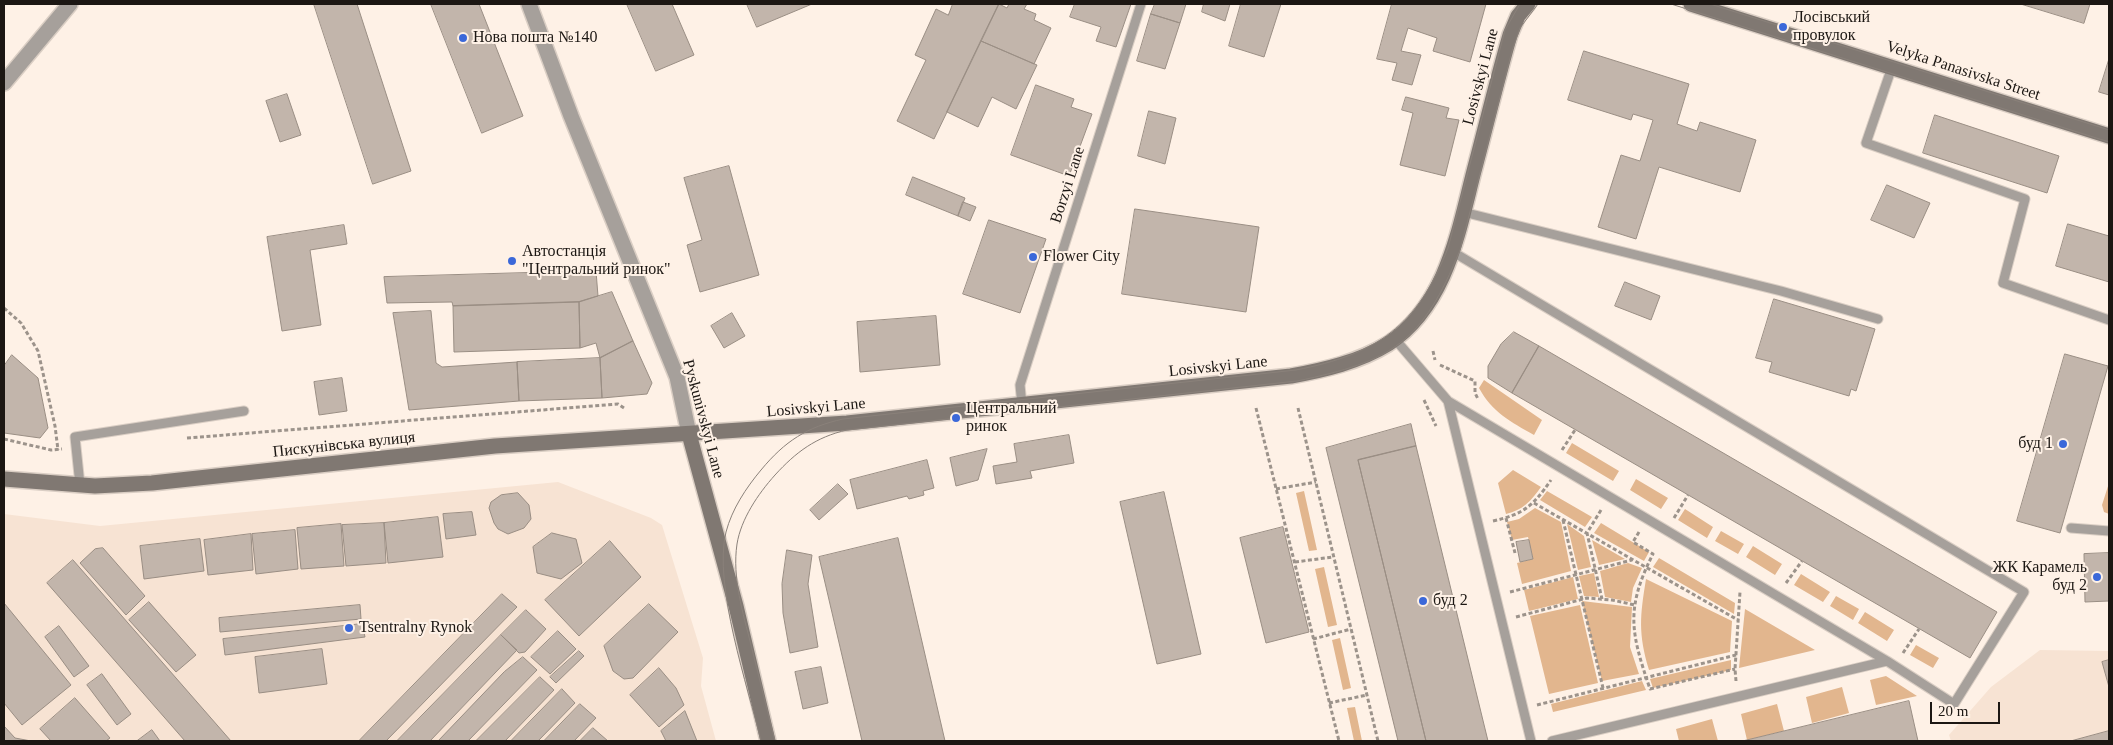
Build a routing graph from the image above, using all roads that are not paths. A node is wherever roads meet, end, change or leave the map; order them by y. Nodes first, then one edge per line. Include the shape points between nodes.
1 (70, 4) edge
2 (529, 4) edge
3 (1141, 4) edge
4 (1528, 4) edge
5 (1691, 4) edge
6 (1520, 10) edge
7 (1892, 67) junction
8 (4, 83) edge
9 (2109, 136) edge
10 (1463, 212) junction
11 (1453, 252) junction
12 (1878, 319) dead end
13 (2109, 320) edge
14 (1394, 338) junction
15 (1448, 401) junction
16 (1022, 405) junction
17 (244, 411) dead end
18 (689, 434) junction
19 (4, 479) edge
20 (80, 485) junction
21 (2071, 528) dead end
22 (2109, 531) edge
23 (1886, 661) junction
24 (768, 741) edge
25 (1531, 741) edge
26 (1552, 741) edge

1 - 8 street
2 - 18 street, Pyskunivskyi Lane via 677,377
3 - 16 lane, Borzyi Lane via 1020,385
4 - 6 street, Losivskyi Lane
5 - 7 street, Velyka Panasivska Street
6 - 10 street, Losivskyi Lane via 1506,48
7 - 9 street, Velyka Panasivska Street
7 - 13 lane via 1866,143 2025,199 2002,283
10 - 11 street, Losivskyi Lane
10 - 12 lane via 1781,291
11 - 14 street, Losivskyi Lane via 1434,293
11 - 23 lane via 2024,592 1954,704
14 - 15 lane
14 - 16 street, Losivskyi Lane via 1363,357 1291,376
15 - 23 lane
15 - 25 lane
16 - 18 street, Losivskyi Lane via 847,423
17 - 20 lane via 75,437
18 - 20 street, Пискунівська вулиця via 495,446 152,483
18 - 24 street, Pyskunivskyi Lane via 736,606
19 - 20 street, Пискунівська вулиця
21 - 22 lane
23 - 26 lane

